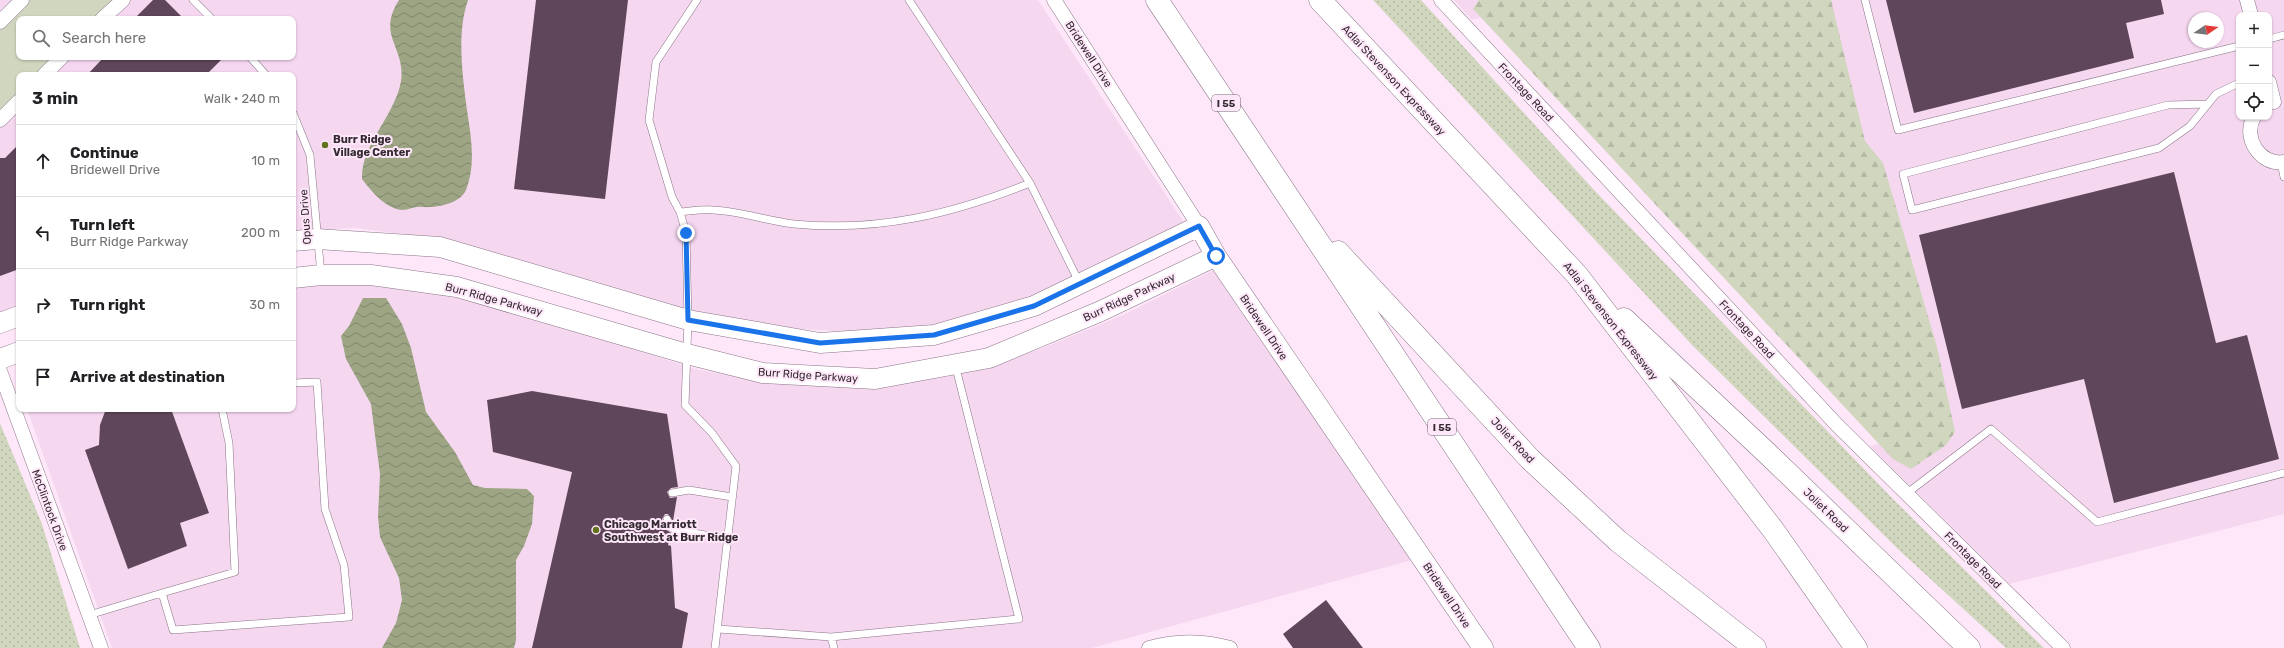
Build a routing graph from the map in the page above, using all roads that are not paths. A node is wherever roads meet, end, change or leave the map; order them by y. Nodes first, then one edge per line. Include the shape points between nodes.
1 (22, 0) edge
2 (123, 0) edge
3 (193, 0) edge
4 (697, 0) edge
5 (909, 0) edge
6 (1054, 0) edge
7 (1157, 0) edge
8 (1320, 0) edge
9 (1441, 0) edge
10 (1865, 0) edge
11 (2247, 0) edge
12 (2250, 12) edge
13 (105, 16) edge
14 (209, 16) edge
15 (0, 22) edge
16 (2284, 35) edge
17 (2272, 38) edge
18 (2236, 47) edge
19 (59, 60) edge
20 (253, 60) edge
21 (47, 72) edge
22 (263, 72) edge
23 (2237, 84) edge
24 (2270, 84) edge
25 (16, 103) edge
26 (2276, 103) edge
27 (2208, 104) junction
28 (0, 120) edge
29 (296, 120) edge
30 (2253, 120) edge
31 (2282, 162) edge
32 (2284, 176) edge
33 (1030, 183) junction
34 (1296, 206) junction
35 (680, 212) junction
36 (1199, 226) junction
37 (318, 239) junction
38 (296, 241) edge
39 (1216, 256) junction
40 (321, 275) junction
41 (1577, 275) junction
42 (296, 278) edge
43 (1080, 284) junction
44 (16, 317) edge
45 (688, 320) junction
46 (0, 323) edge
47 (16, 353) edge
48 (687, 354) junction
49 (0, 359) edge
50 (955, 364) junction
51 (0, 371) edge
52 (296, 384) edge
53 (223, 412) edge
54 (2284, 473) edge
55 (672, 493) dead end
56 (1906, 494) junction
57 (732, 497) junction
58 (667, 519) dead end
59 (728, 540) junction
60 (162, 593) junction
61 (89, 615) junction
62 (718, 629) junction
63 (831, 637) junction
64 (101, 648) edge
65 (715, 648) edge
66 (834, 648) edge
67 (1149, 648) edge
68 (1230, 648) edge
69 (1483, 648) edge
70 (1589, 648) edge
71 (1755, 648) edge
72 (1856, 648) edge
73 (1970, 648) edge
74 (2062, 648) edge

1 - 15 street
2 - 13 street
3 - 14 lane
4 - 35 lane via 656,62 649,120 672,197
5 - 33 lane
6 - 36 street, Bridewell Drive
7 - 34 highway, I 55
8 - 41 highway, Adlai Stevenson Expressway
9 - 56 street, Frontage Road via 1837,425
10 - 18 lane via 1898,130
11 - 12 street
16 - 17 lane
19 - 21 street
20 - 22 lane
23 - 27 lane via 2216,94
24 - 26 street
25 - 28 street
27 - 27 lane via 2190,126 2159,148 1912,210 1903,174 2168,105
29 - 37 lane, Opus Drive via 310,155
30 - 31 street via 2250,130 2255,149 2271,161
31 - 32 lane
33 - 35 lane via 944,213 890,223 841,226 794,224 714,210
33 - 43 lane
34 - 70 highway, I 55
34 - 71 highway, Joliet Road via 1530,459 1618,540
35 - 45 lane via 686,233
36 - 39 street, Bridewell Drive
36 - 43 street
37 - 38 street
37 - 40 lane, Opus Drive
37 - 45 street via 440,247
39 - 50 street, Burr Ridge Parkway via 1101,311 989,358
39 - 69 street, Bridewell Drive
40 - 42 street, Burr Ridge Parkway
40 - 48 street, Burr Ridge Parkway via 371,275 457,287
41 - 72 highway, Adlai Stevenson Expressway via 1774,531
41 - 73 highway, Joliet Road
43 - 45 street via 1034,306 934,335 820,343
44 - 46 street
45 - 48 lane
47 - 49 street
48 - 50 street, Burr Ridge Parkway via 763,373 874,380
48 - 57 lane via 685,405 712,433 736,466
50 - 63 lane via 1019,618
51 - 61 street, McClintock Drive
52 - 60 lane via 317,382 325,510 344,564 348,617 173,630
53 - 60 lane via 229,443 235,572
54 - 56 lane via 2097,522 1991,429
55 - 57 lane via 689,490
56 - 74 street, Frontage Road
57 - 59 lane
58 - 59 lane via 670,527 676,530
59 - 62 lane
60 - 61 lane
61 - 64 street, McClintock Drive
62 - 63 lane
62 - 65 lane
63 - 66 lane
67 - 68 street via 1188,641

